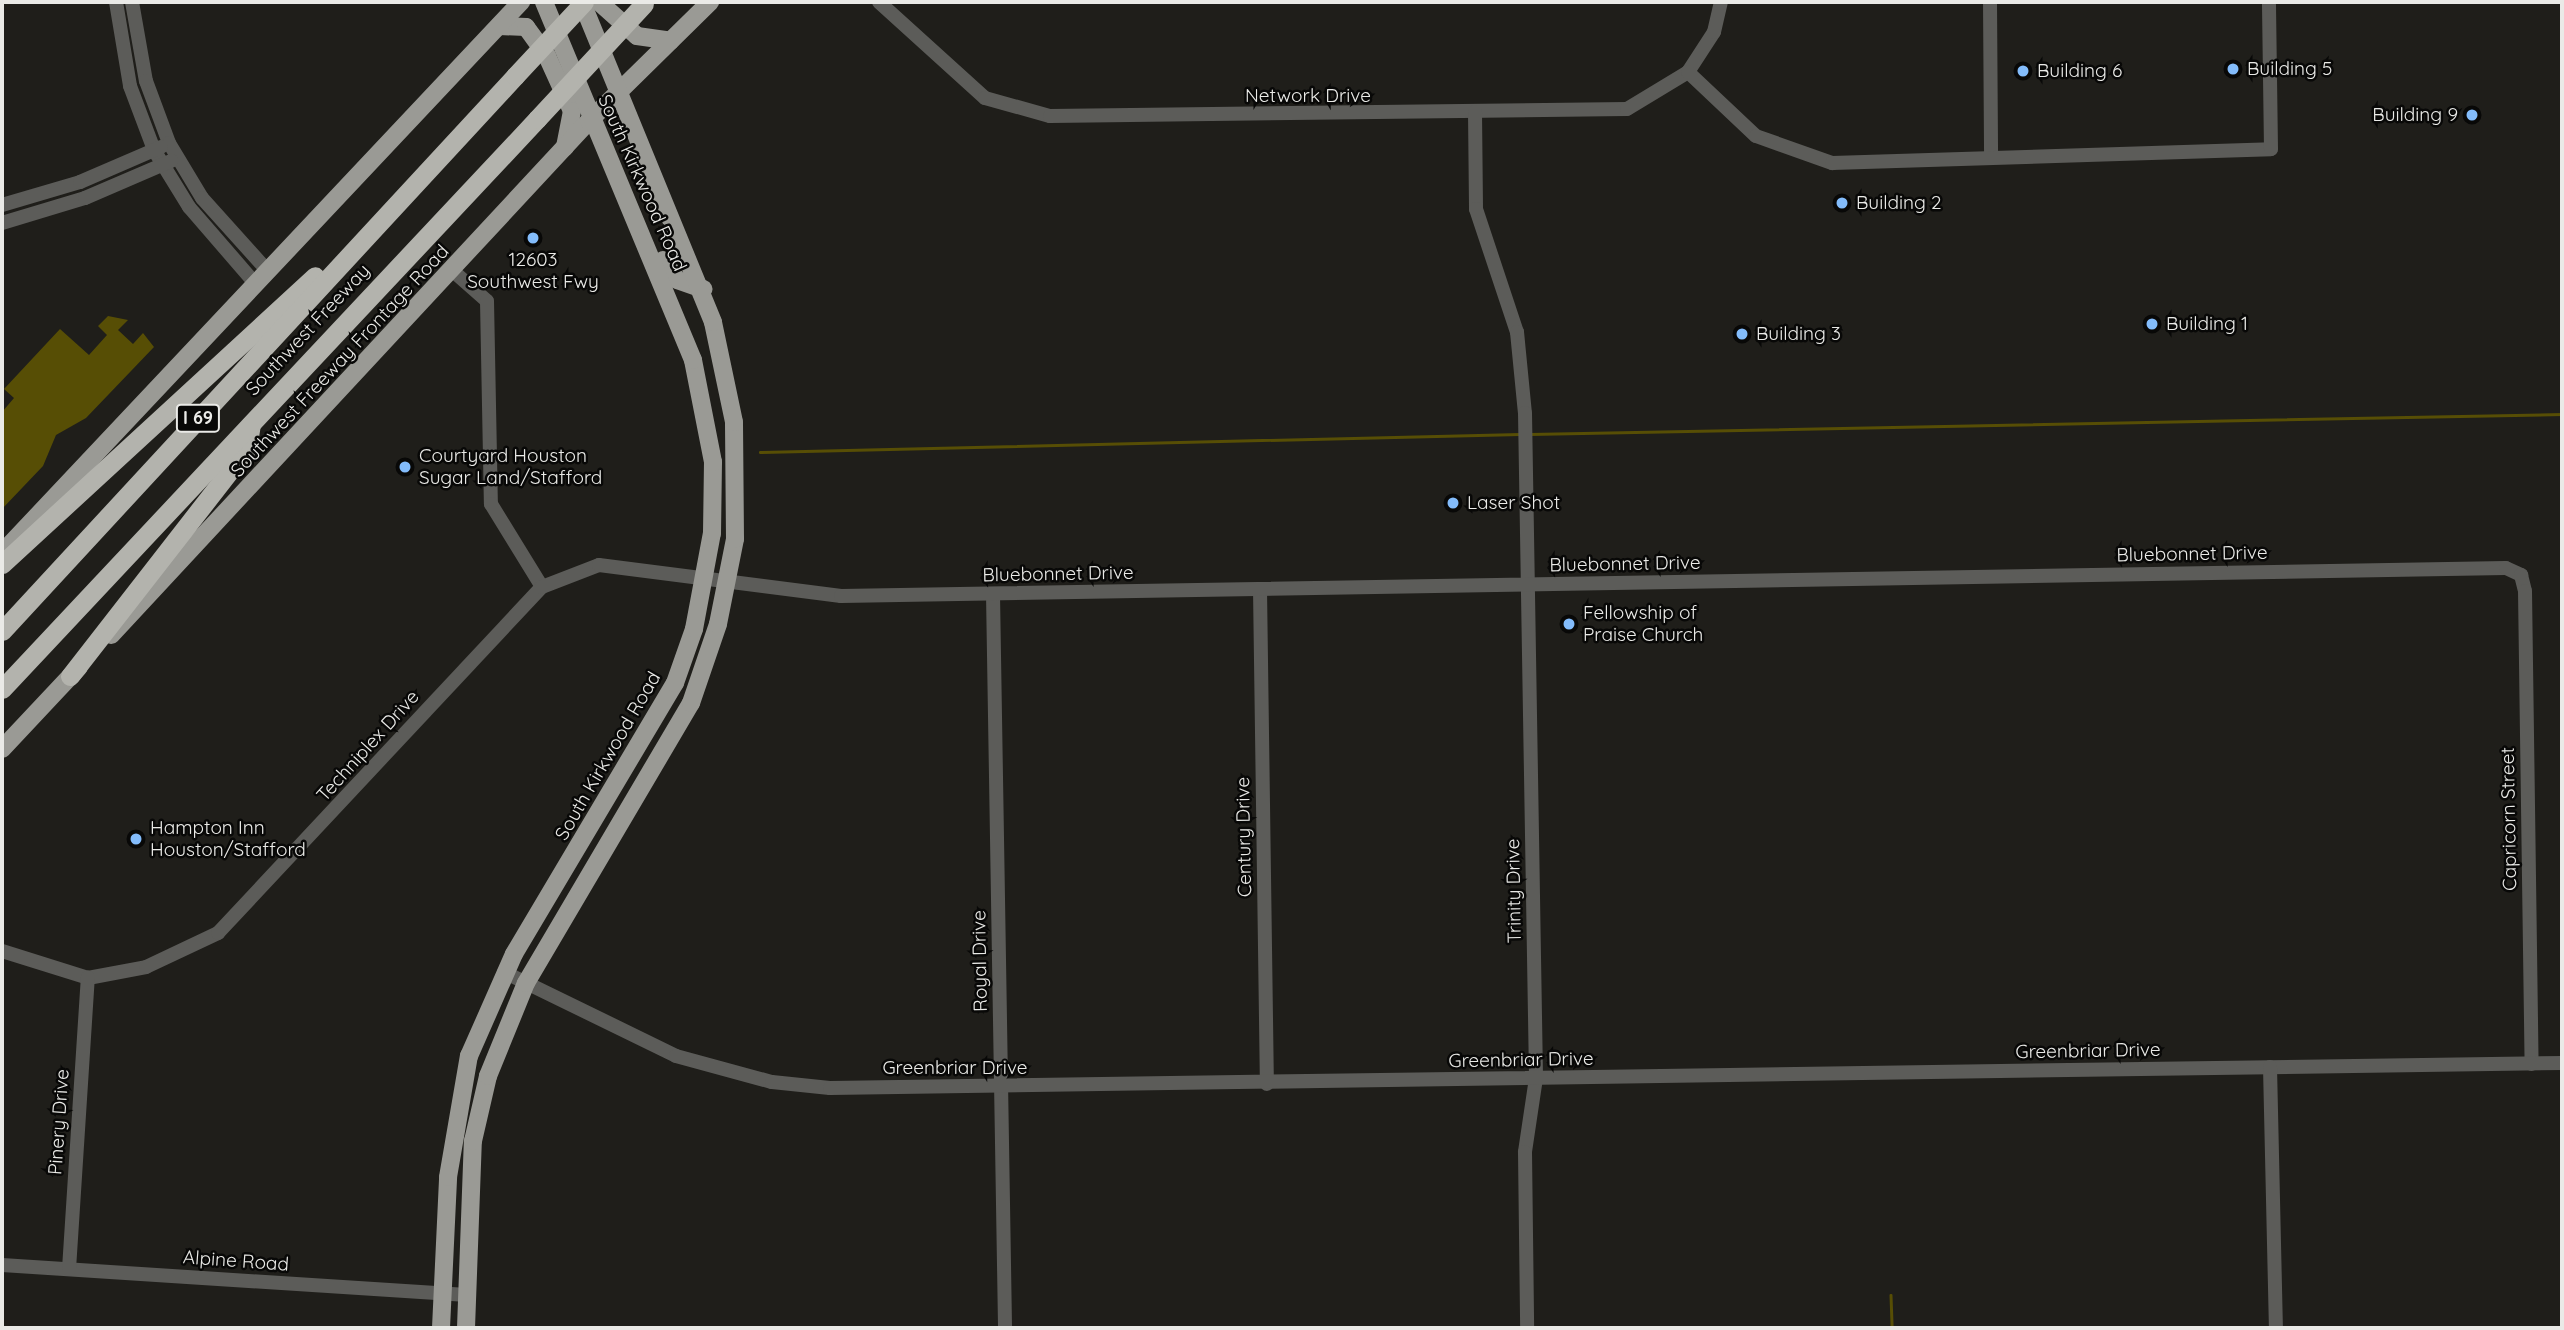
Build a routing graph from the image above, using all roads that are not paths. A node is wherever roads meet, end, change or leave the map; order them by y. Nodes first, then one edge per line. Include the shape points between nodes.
1 (116, 2) edge
2 (132, 2) edge
3 (521, 2) edge
4 (544, 2) edge
5 (583, 2) edge
6 (599, 2) edge
7 (710, 2) edge
8 (880, 2) edge
9 (1721, 2) edge
10 (1990, 2) edge
11 (2269, 2) edge
12 (646, 3) edge
13 (499, 26) junction
14 (671, 41) junction
15 (1688, 72) junction
16 (617, 95) junction
17 (1475, 112) junction
18 (589, 121) junction
19 (169, 143) junction
20 (154, 150) junction
21 (565, 150) junction
22 (1991, 156) junction
23 (177, 157) junction
24 (163, 164) junction
25 (80, 182) junction
26 (85, 198) junction
27 (2, 205) edge
28 (394, 206) junction
29 (3, 219) edge
30 (646, 239) junction
31 (453, 271) junction
32 (259, 275) junction
33 (703, 289) junction
34 (668, 292) junction
35 (718, 340) junction
36 (251, 424) junction
37 (2, 554) edge
38 (2, 564) edge
39 (2521, 575) joint
40 (705, 579) junction
41 (728, 582) junction
42 (1529, 585) junction
43 (542, 587) junction
44 (1260, 589) junction
45 (993, 594) junction
46 (2, 631) edge
47 (70, 676) junction
48 (675, 683) junction
49 (2, 690) edge
50 (696, 692) junction
51 (2, 749) edge
52 (621, 781) junction
53 (643, 793) junction
54 (2, 951) edge
55 (504, 972) junction
56 (88, 978) junction
57 (526, 983) junction
58 (2562, 1063) edge
59 (2532, 1064) junction
60 (2270, 1067) junction
61 (1536, 1078) junction
62 (1267, 1084) junction
63 (1001, 1087) junction
64 (452, 1139) junction
65 (473, 1142) junction
66 (2, 1265) edge
67 (69, 1269) junction
68 (442, 1294) junction
69 (467, 1295) junction
70 (441, 1328) edge
71 (466, 1328) edge
72 (1005, 1328) edge
73 (1527, 1328) edge
74 (2276, 1328) edge

1 - 20 street via 130,86
2 - 19 street via 146,81
3 - 13 main road
4 - 18 main road, South Kirkwood Road
5 - 16 main road, South Kirkwood Road
5 - 28 highway, Southwest Freeway / I 69, bridge
6 - 14 main road via 638,36
7 - 14 main road, Southwest Freeway Frontage Road
8 - 17 street, Network Drive via 985,99 1020,113
9 - 15 street, Network Drive via 1714,32
10 - 22 street
11 - 22 street via 2271,149
12 - 36 highway, Southwest Freeway / I 69, bridge
13 - 21 main road via 526,27 547,56 572,111
13 - 32 main road
14 - 16 main road, Southwest Freeway Frontage Road
15 - 17 street, Network Drive via 1627,109
15 - 22 street via 1756,136 1832,163
16 - 18 main road, Southwest Freeway Frontage Road
16 - 33 main road, South Kirkwood Road
17 - 42 street, Trinity Drive via 1476,209 1517,332 1525,413
18 - 21 main road, Southwest Freeway Frontage Road
18 - 30 main road, South Kirkwood Road
19 - 20 street
19 - 23 street
20 - 24 street
20 - 25 street
21 - 31 main road, Southwest Freeway Frontage Road
23 - 24 street
23 - 32 street
24 - 26 street
24 - 32 street via 189,207
25 - 26 street
25 - 27 street
26 - 29 street
28 - 38 highway
28 - 46 highway, Southwest Freeway / I 69
30 - 33 main road via 677,280
30 - 34 main road, South Kirkwood Road
31 - 43 street via 487,301 491,504
31 - 47 main road, Southwest Freeway Frontage Road
32 - 37 main road
33 - 35 main road, South Kirkwood Road
34 - 35 main road via 695,300 709,334
34 - 40 main road, South Kirkwood Road via 708,425 713,491
35 - 41 main road, South Kirkwood Road via 737,455
36 - 47 highway via 247,449
36 - 49 highway, Southwest Freeway / I 69
39 - 42 street, Bluebonnet Drive via 2506,568
39 - 59 street, Capricorn Street
40 - 41 street, Techniplex Drive
40 - 43 street, Techniplex Drive via 599,565
40 - 48 main road, South Kirkwood Road
41 - 45 street, Bluebonnet Drive via 841,596
41 - 50 main road, South Kirkwood Road
42 - 44 street, Bluebonnet Drive
42 - 61 street, Trinity Drive
43 - 56 street, Techniplex Drive via 218,933 146,967
44 - 45 street, Bluebonnet Drive
44 - 62 street, Century Drive
45 - 63 street, Royal Drive
47 - 51 main road, Southwest Freeway Frontage Road
48 - 50 main road
48 - 52 main road, South Kirkwood Road
50 - 53 main road, South Kirkwood Road
52 - 53 main road
52 - 55 main road, South Kirkwood Road
53 - 57 main road, South Kirkwood Road
54 - 56 street, Techniplex Drive
55 - 57 street, Greenbriar Drive
55 - 64 main road, South Kirkwood Road via 469,1056
56 - 67 street, Pinery Drive
57 - 63 street, Greenbriar Drive via 676,1056 772,1082
57 - 65 main road, South Kirkwood Road via 488,1076
58 - 59 street, Greenbriar Drive
59 - 60 street, Greenbriar Drive
60 - 61 street, Greenbriar Drive
60 - 74 street
61 - 62 street, Greenbriar Drive
61 - 73 street, Trinity Drive via 1525,1152
62 - 63 street, Greenbriar Drive
63 - 72 street, Royal Drive
64 - 65 main road
64 - 68 main road, South Kirkwood Road
65 - 69 main road, South Kirkwood Road
66 - 67 street, Alpine Road
67 - 68 street, Alpine Road
68 - 69 street, Alpine Road
68 - 70 main road, South Kirkwood Road
69 - 71 main road, South Kirkwood Road

